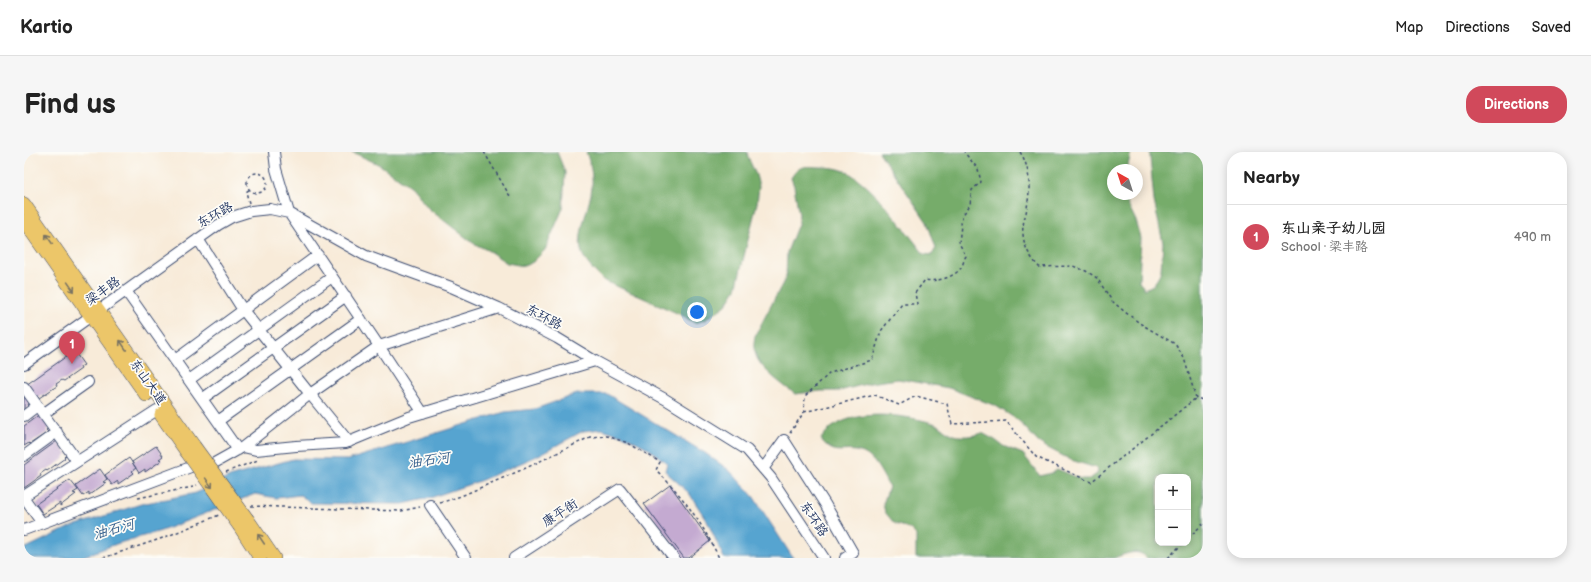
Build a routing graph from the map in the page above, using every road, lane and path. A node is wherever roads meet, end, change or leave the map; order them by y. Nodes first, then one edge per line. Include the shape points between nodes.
1 (274, 152) edge
2 (484, 152) edge
3 (964, 152) edge
4 (1020, 152) edge
5 (250, 189) junction
6 (510, 198) dead end
7 (24, 204) edge
8 (249, 204) dead end
9 (289, 213) junction
10 (24, 221) edge
11 (198, 239) junction
12 (318, 255) junction
13 (332, 277) junction
14 (126, 291) junction
15 (346, 296) junction
16 (499, 308) junction
17 (243, 310) junction
18 (95, 313) junction
19 (361, 319) junction
20 (258, 330) junction
21 (379, 346) junction
22 (273, 348) junction
23 (174, 360) junction
24 (595, 362) junction
25 (24, 364) edge
26 (290, 369) junction
27 (189, 380) junction
28 (88, 382) dead end
29 (24, 387) edge
30 (310, 394) junction
31 (1196, 398) junction
32 (202, 399) junction
33 (1203, 400) edge
34 (40, 410) junction
35 (157, 410) junction
36 (804, 412) junction
37 (422, 413) junction
38 (24, 416) edge
39 (218, 421) junction
40 (57, 432) junction
41 (784, 440) junction
42 (349, 442) junction
43 (190, 448) junction
44 (241, 448) junction
45 (24, 456) edge
46 (262, 458) dead end
47 (77, 461) junction
48 (203, 466) junction
49 (763, 469) junction
50 (224, 472) dead end
51 (199, 484) dead end
52 (24, 497) edge
53 (134, 498) dead end
54 (430, 505) junction
55 (233, 508) junction
56 (42, 523) junction
57 (244, 524) junction
58 (1203, 524) edge
59 (24, 530) edge
60 (1191, 535) edge
61 (1180, 546) edge
62 (103, 558) edge
63 (260, 558) edge
64 (274, 558) edge
65 (466, 558) edge
66 (514, 558) edge
67 (674, 558) edge
68 (720, 558) edge
69 (824, 558) edge
70 (845, 558) edge
71 (1168, 558) edge

1 - 9 street via 276,169
2 - 6 path
3 - 36 path via 978,169 982,182 972,190 970,205 962,216 960,243 966,256 961,268 951,276 934,281 925,280 915,293 917,304 902,304 881,331 872,360 830,373 805,396
4 - 31 path via 1025,160 1029,180 1023,235 1030,256 1040,268 1072,266 1096,278 1112,301 1125,312 1175,344 1184,358
5 - 5 path via 248,182 251,176 257,173 266,178 267,184 263,191 257,193
5 - 8 path via 246,192
18 -> 7 main road, 东山大道
9 - 11 street, 东环路 via 270,209 251,211 232,217
9 - 12 street
9 - 16 street, 东环路 via 366,256 451,287
10 -> 18 main road, 东山大道
11 - 14 street, 梁丰路
11 - 17 street
12 - 13 street
12 - 17 street
13 - 15 street
13 - 20 street
14 - 18 street, 梁丰路
14 - 23 street
15 - 19 street
15 - 22 street
16 - 21 street
16 - 24 street, 东环路 via 558,338
17 - 20 street
17 - 23 street
18 - 25 street, 梁丰路
18 - 35 main road, 东山大道
43 -> 18 main road, 东山大道 via 160,399
19 - 21 street
19 - 26 street
20 - 22 street
20 - 27 street
21 - 30 street
21 - 37 street
22 - 26 street
22 - 32 street
23 - 27 street
24 - 37 street
24 - 49 street, 东环路 via 665,399 747,450
26 - 30 street
26 - 39 street
27 - 32 street
28 - 34 street
29 - 34 street
30 - 42 street
30 - 44 street
31 - 33 path
31 - 36 path via 1090,482 1036,457 1006,421 952,424 947,404 916,396 899,405 875,395
32 - 39 street
34 - 38 street
34 - 40 street
35 - 43 main road, 东山大道
35 - 47 street
36 - 41 path
37 - 42 street
39 - 44 street
40 - 45 street
40 - 47 street
41 - 49 street
41 - 70 street via 853,553
42 - 44 street via 256,450
43 - 48 main road, 东山大道, bridge
44 - 48 street
46 - 50 path
47 - 52 street
48 - 55 main road, 东山大道, bridge
48 - 56 street
49 - 69 street, 东环路
51 - 53 path
52 - 56 street
54 - 55 path via 401,511
54 - 65 street
54 - 68 path via 461,496 590,437 607,436 628,443 660,462 656,470 687,502
55 - 57 main road, 东山大道, bridge
55 - 62 path via 163,538
56 - 59 street
57 - 63 main road, 东山大道
64 -> 57 main road, 东山大道
58 - 60 path
61 - 71 path
66 - 67 street, 康平街 via 620,489

